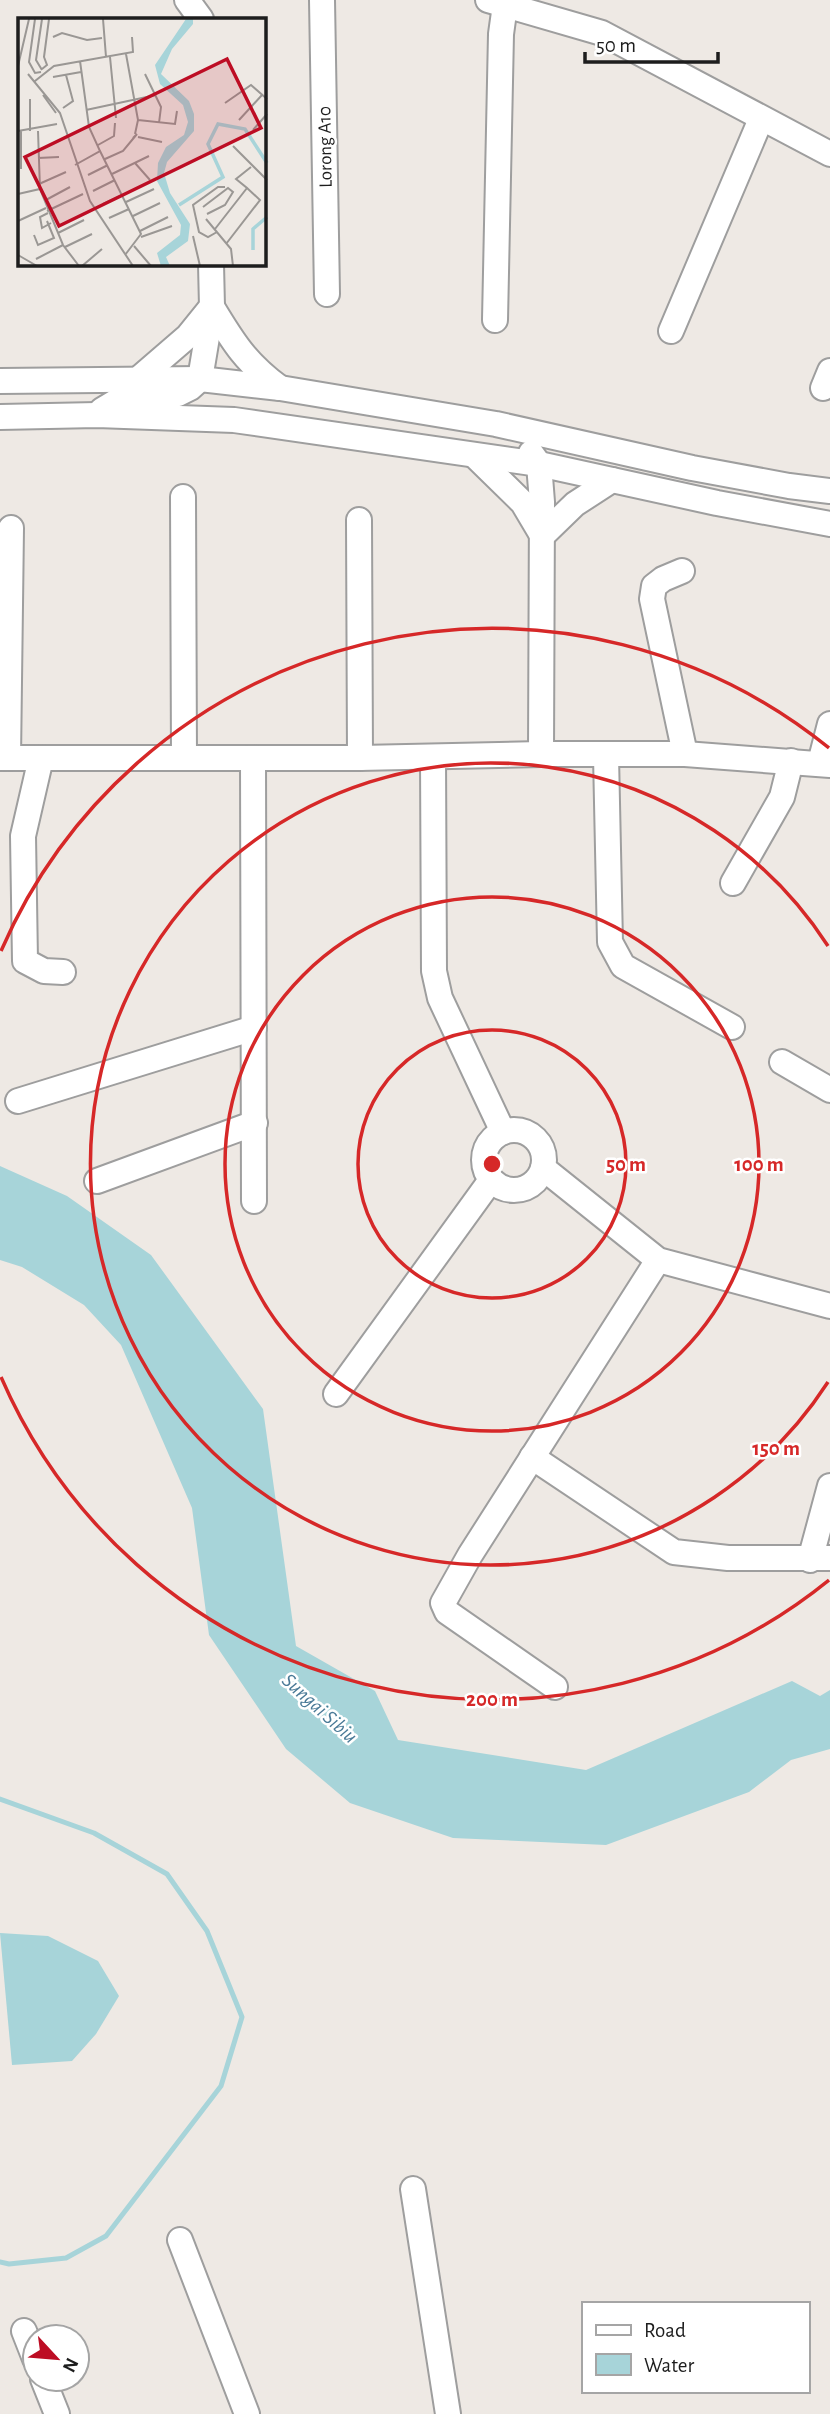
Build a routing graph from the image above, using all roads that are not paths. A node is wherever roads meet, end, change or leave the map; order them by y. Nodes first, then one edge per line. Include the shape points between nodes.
1 (187, 0) edge
2 (208, 0) edge
3 (322, 0) edge
4 (496, 2) edge
5 (200, 18) edge
6 (208, 18) edge
7 (761, 119) junction
8 (830, 154) edge
9 (211, 266) edge
10 (327, 295) dead end
11 (212, 307) junction
12 (495, 320) dead end
13 (671, 331) dead end
14 (200, 379) junction
15 (137, 380) junction
16 (0, 381) edge
17 (279, 388) junction
18 (97, 415) junction
19 (0, 417) edge
20 (496, 424) junction
21 (475, 456) junction
22 (539, 464) junction
23 (612, 480) junction
24 (830, 491) edge
25 (183, 497) dead end
26 (359, 520) dead end
27 (830, 524) edge
28 (11, 528) dead end
29 (542, 536) junction
30 (682, 571) dead end
31 (830, 724) edge
32 (541, 754) junction
33 (685, 754) junction
34 (606, 756) junction
35 (433, 757) junction
36 (4, 758) edge
37 (41, 758) junction
38 (184, 758) junction
39 (253, 758) junction
40 (360, 758) junction
41 (791, 761) junction
42 (825, 764) edge
43 (733, 883) dead end
44 (63, 972) dead end
45 (732, 1027) dead end
46 (254, 1028) junction
47 (782, 1062) dead end
48 (830, 1090) edge
49 (18, 1101) dead end
50 (255, 1124) junction
51 (503, 1132) junction
52 (543, 1168) junction
53 (491, 1180) junction
54 (97, 1181) dead end
55 (254, 1201) dead end
56 (658, 1260) junction
57 (830, 1307) edge
58 (336, 1394) dead end
59 (531, 1457) junction
60 (830, 1486) edge
61 (820, 1559) edge
62 (555, 1687) dead end
63 (412, 2189) dead end
64 (180, 2240) dead end
65 (49, 2393) edge
66 (57, 2414) edge
67 (247, 2414) edge
68 (448, 2414) edge

1 - 5 street
2 - 6 street
3 - 10 street, Lorong A10
4 - 7 street via 602,33
4 - 12 street via 501,34
7 - 8 street
7 - 13 street
9 - 11 street
11 - 14 street
11 - 15 street via 188,336
11 - 17 street via 235,346
14 - 15 street
14 - 17 street
14 - 18 street via 178,394 117,401
15 - 16 street
17 - 20 street
18 - 19 street
18 - 21 street via 234,420
20 - 22 street via 523,443
20 - 24 street via 692,468
21 - 22 street
21 - 29 street via 523,503
22 - 23 street
22 - 29 street
23 - 27 street
23 - 29 street via 575,504
25 - 38 street
26 - 40 street
28 - 36 street
29 - 32 street
30 - 33 street via 654,586 652,599
31 - 42 street
32 - 34 street
32 - 35 street
33 - 34 street
33 - 41 street
34 - 45 street via 610,942 614,954 623,966
35 - 40 street
35 - 51 street via 434,971 440,998
36 - 37 street
37 - 38 street
37 - 44 street via 23,836 25,961 44,971
38 - 39 street
39 - 40 street
39 - 46 street
41 - 42 street
41 - 43 street via 782,797
46 - 49 street
46 - 50 street
47 - 48 street
50 - 54 street
50 - 55 street
51 - 52 street via 516,1129 534,1137 544,1155
51 - 53 street via 484,1153
52 - 53 street via 534,1182 520,1189 504,1189
52 - 56 street
53 - 58 street
56 - 57 street
56 - 59 street
59 - 61 street via 674,1552
59 - 62 street via 443,1603 447,1612
60 - 61 street
63 - 68 street
64 - 67 street
65 - 66 street

